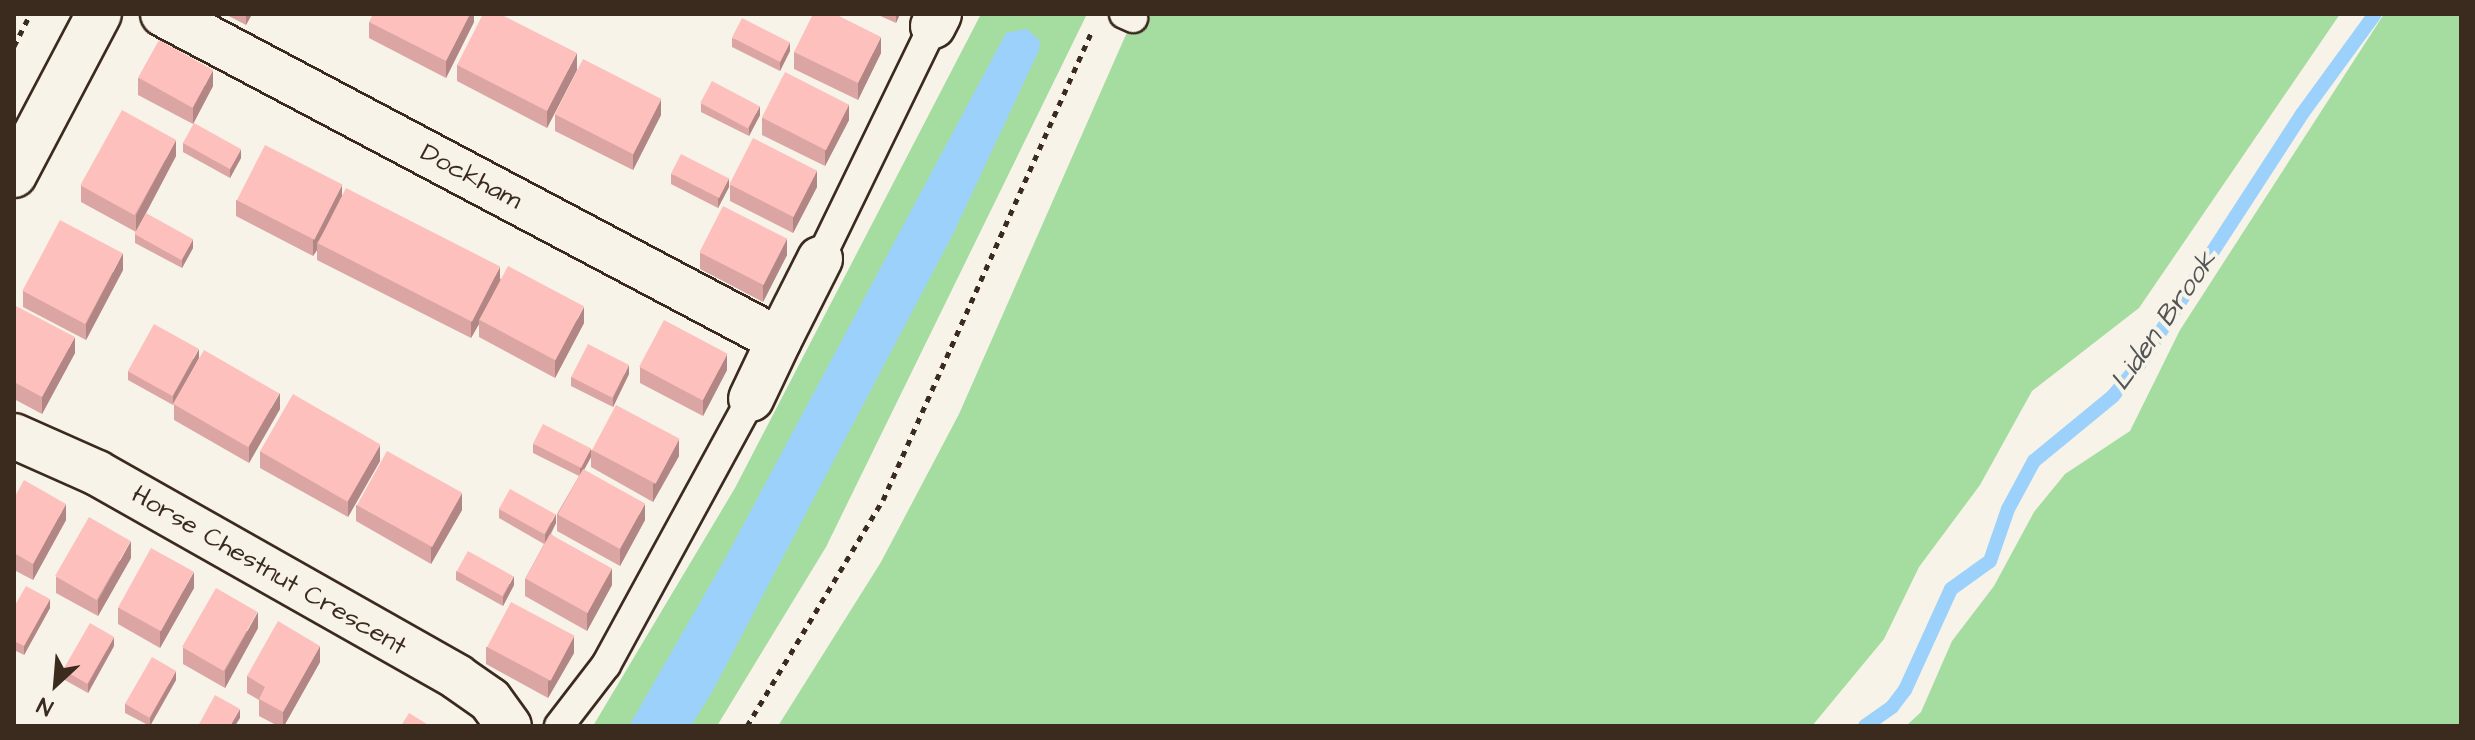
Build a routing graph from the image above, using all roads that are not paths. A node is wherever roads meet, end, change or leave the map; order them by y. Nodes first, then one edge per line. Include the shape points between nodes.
1 (99, 14) edge
2 (163, 14) edge
3 (936, 20) edge
4 (14, 175) edge
5 (820, 259) joint
6 (779, 340) junction
7 (751, 399) joint
8 (14, 436) edge
9 (509, 726) edge
10 (559, 726) edge

1 - 4 street
2 - 6 street, Dockham
3 - 5 lane
5 - 6 street
6 - 7 street
7 - 10 lane via 606,665
8 - 9 street, Horse Chestnut Crescent via 97,473 457,677 490,700

